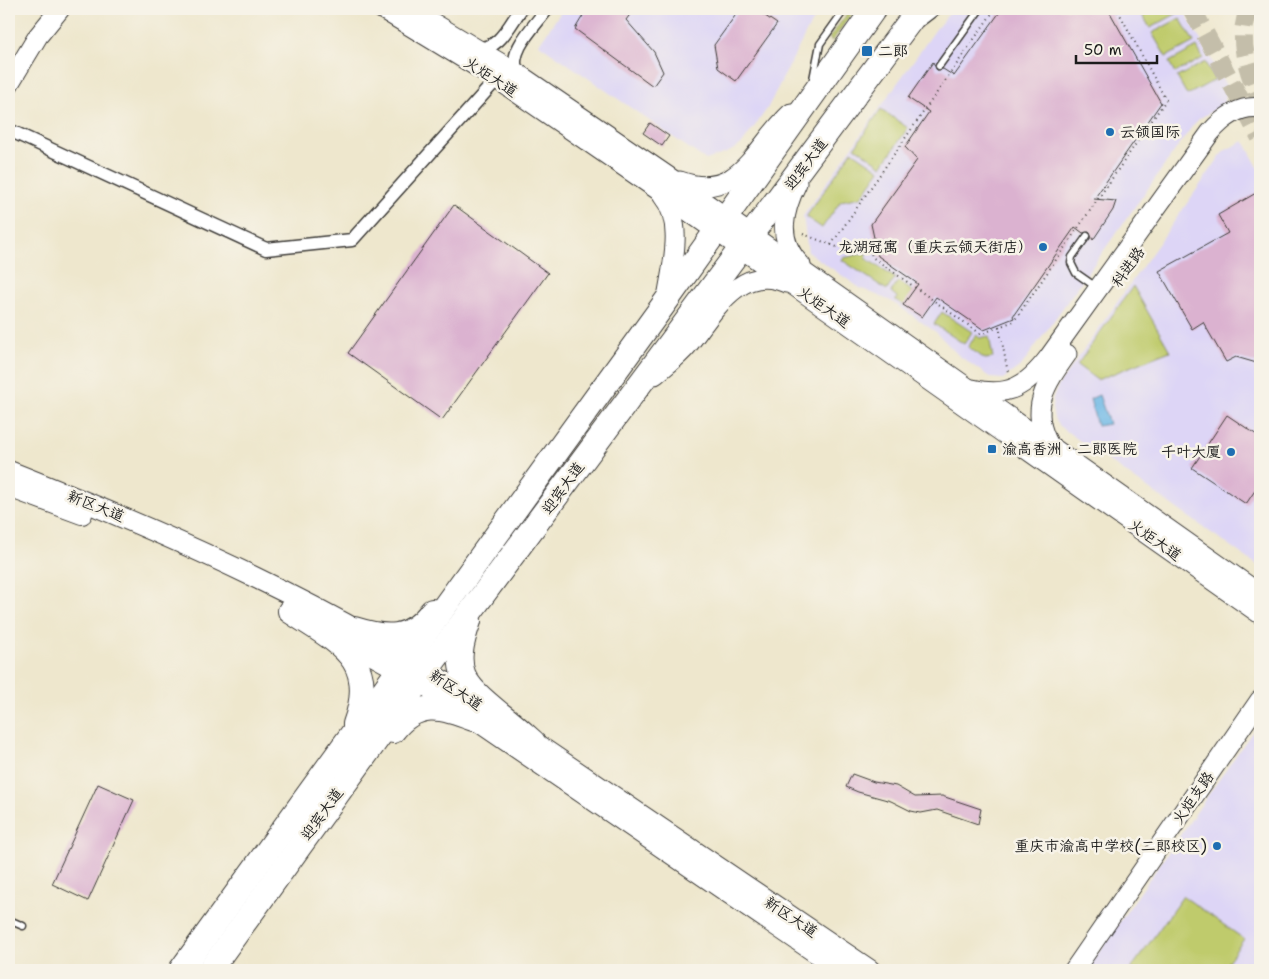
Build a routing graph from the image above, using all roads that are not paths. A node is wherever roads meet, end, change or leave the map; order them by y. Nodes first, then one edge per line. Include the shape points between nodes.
1 (60, 9) edge
2 (382, 9) edge
3 (410, 9) edge
4 (521, 9) edge
5 (547, 9) edge
6 (844, 9) edge
7 (874, 9) edge
8 (919, 9) edge
9 (939, 9) edge
10 (980, 9) edge
11 (895, 42) junction
12 (470, 45) junction
13 (939, 66) dead end
14 (516, 74) junction
15 (497, 79) junction
16 (9, 84) edge
17 (810, 96) junction
18 (1260, 108) edge
19 (1260, 117) edge
20 (795, 119) junction
21 (9, 130) edge
22 (810, 159) junction
23 (664, 183) junction
24 (720, 223) junction
25 (1087, 236) dead end
26 (746, 242) junction
27 (811, 288) junction
28 (1098, 289) junction
29 (667, 300) junction
30 (1045, 375) junction
31 (968, 388) junction
32 (633, 394) junction
33 (1049, 446) junction
34 (9, 471) edge
35 (9, 487) edge
36 (469, 575) junction
37 (1260, 594) edge
38 (473, 610) junction
39 (290, 611) junction
40 (1260, 614) edge
41 (354, 629) junction
42 (414, 670) junction
43 (1260, 700) edge
44 (473, 719) junction
45 (348, 742) junction
46 (533, 742) junction
47 (310, 830) junction
48 (9, 920) edge
49 (23, 926) dead end
50 (182, 970) edge
51 (210, 970) edge
52 (841, 970) edge
53 (870, 970) edge
54 (1074, 970) edge

1 - 16 main road via 38,36
2 - 15 main road, 火炬大道
3 - 12 main road, 火炬大道
4 - 12 street via 494,45 485,49
5 - 14 street via 516,53 513,63
6 - 17 lane via 820,44
7 - 17 highway, 迎宾大道
8 - 11 highway, 迎宾大道
9 - 11 lane
10 - 13 lane
11 - 22 highway, 迎宾大道
12 - 14 main road, 火炬大道
14 - 23 main road, 火炬大道
15 - 21 street via 352,240 266,249
15 - 23 main road, 火炬大道
17 - 20 highway, 迎宾大道
17 - 23 main road via 774,129 749,163 734,177 717,185
18 - 28 main road via 1237,111 1216,126
19 - 30 main road, 科进路 via 1239,120 1218,138
20 - 22 highway via 787,144 787,156 794,162
20 - 24 highway, 迎宾大道
22 - 26 highway, 迎宾大道
22 - 27 main road via 788,201 784,232 788,250
23 - 24 main road, 火炬大道
23 - 29 main road via 675,228
24 - 26 main road, 火炬大道
24 - 29 highway, 迎宾大道
25 - 28 lane via 1071,264 1076,273
26 - 27 main road, 火炬大道
26 - 32 highway, 迎宾大道
27 - 31 main road, 火炬大道
27 - 32 main road via 768,279 751,281 734,289 721,301 686,348
27 - 40 main road, 火炬大道
28 - 30 main road
29 - 32 highway via 678,304 679,313
29 - 36 highway, 迎宾大道
30 - 31 main road via 1005,392 986,393
30 - 33 main road, 科进路 via 1040,422
31 - 33 main road, 火炬大道
32 - 38 highway, 迎宾大道
33 - 37 main road, 火炬大道
34 - 41 main road, 新区大道 via 199,550
35 - 39 main road, 新区大道 via 149,542
36 - 41 highway via 447,592 424,622 414,629 385,637
36 - 42 highway, 迎宾大道
38 - 42 highway, 迎宾大道
38 - 46 highway via 462,649 461,662 466,682 479,697
39 - 42 main road, 新区大道
39 - 45 highway via 343,647 359,669 362,703
41 - 42 main road, 新区大道
42 - 44 main road, 新区大道
42 - 45 highway, 迎宾大道
42 - 46 main road, 新区大道
42 - 47 highway, 迎宾大道
43 - 54 main road, 火炬支路
44 - 47 highway via 436,708 410,714 339,804
44 - 52 main road, 新区大道
45 - 50 highway, 迎宾大道
46 - 53 main road, 新区大道
47 - 51 highway, 迎宾大道
48 - 49 lane

